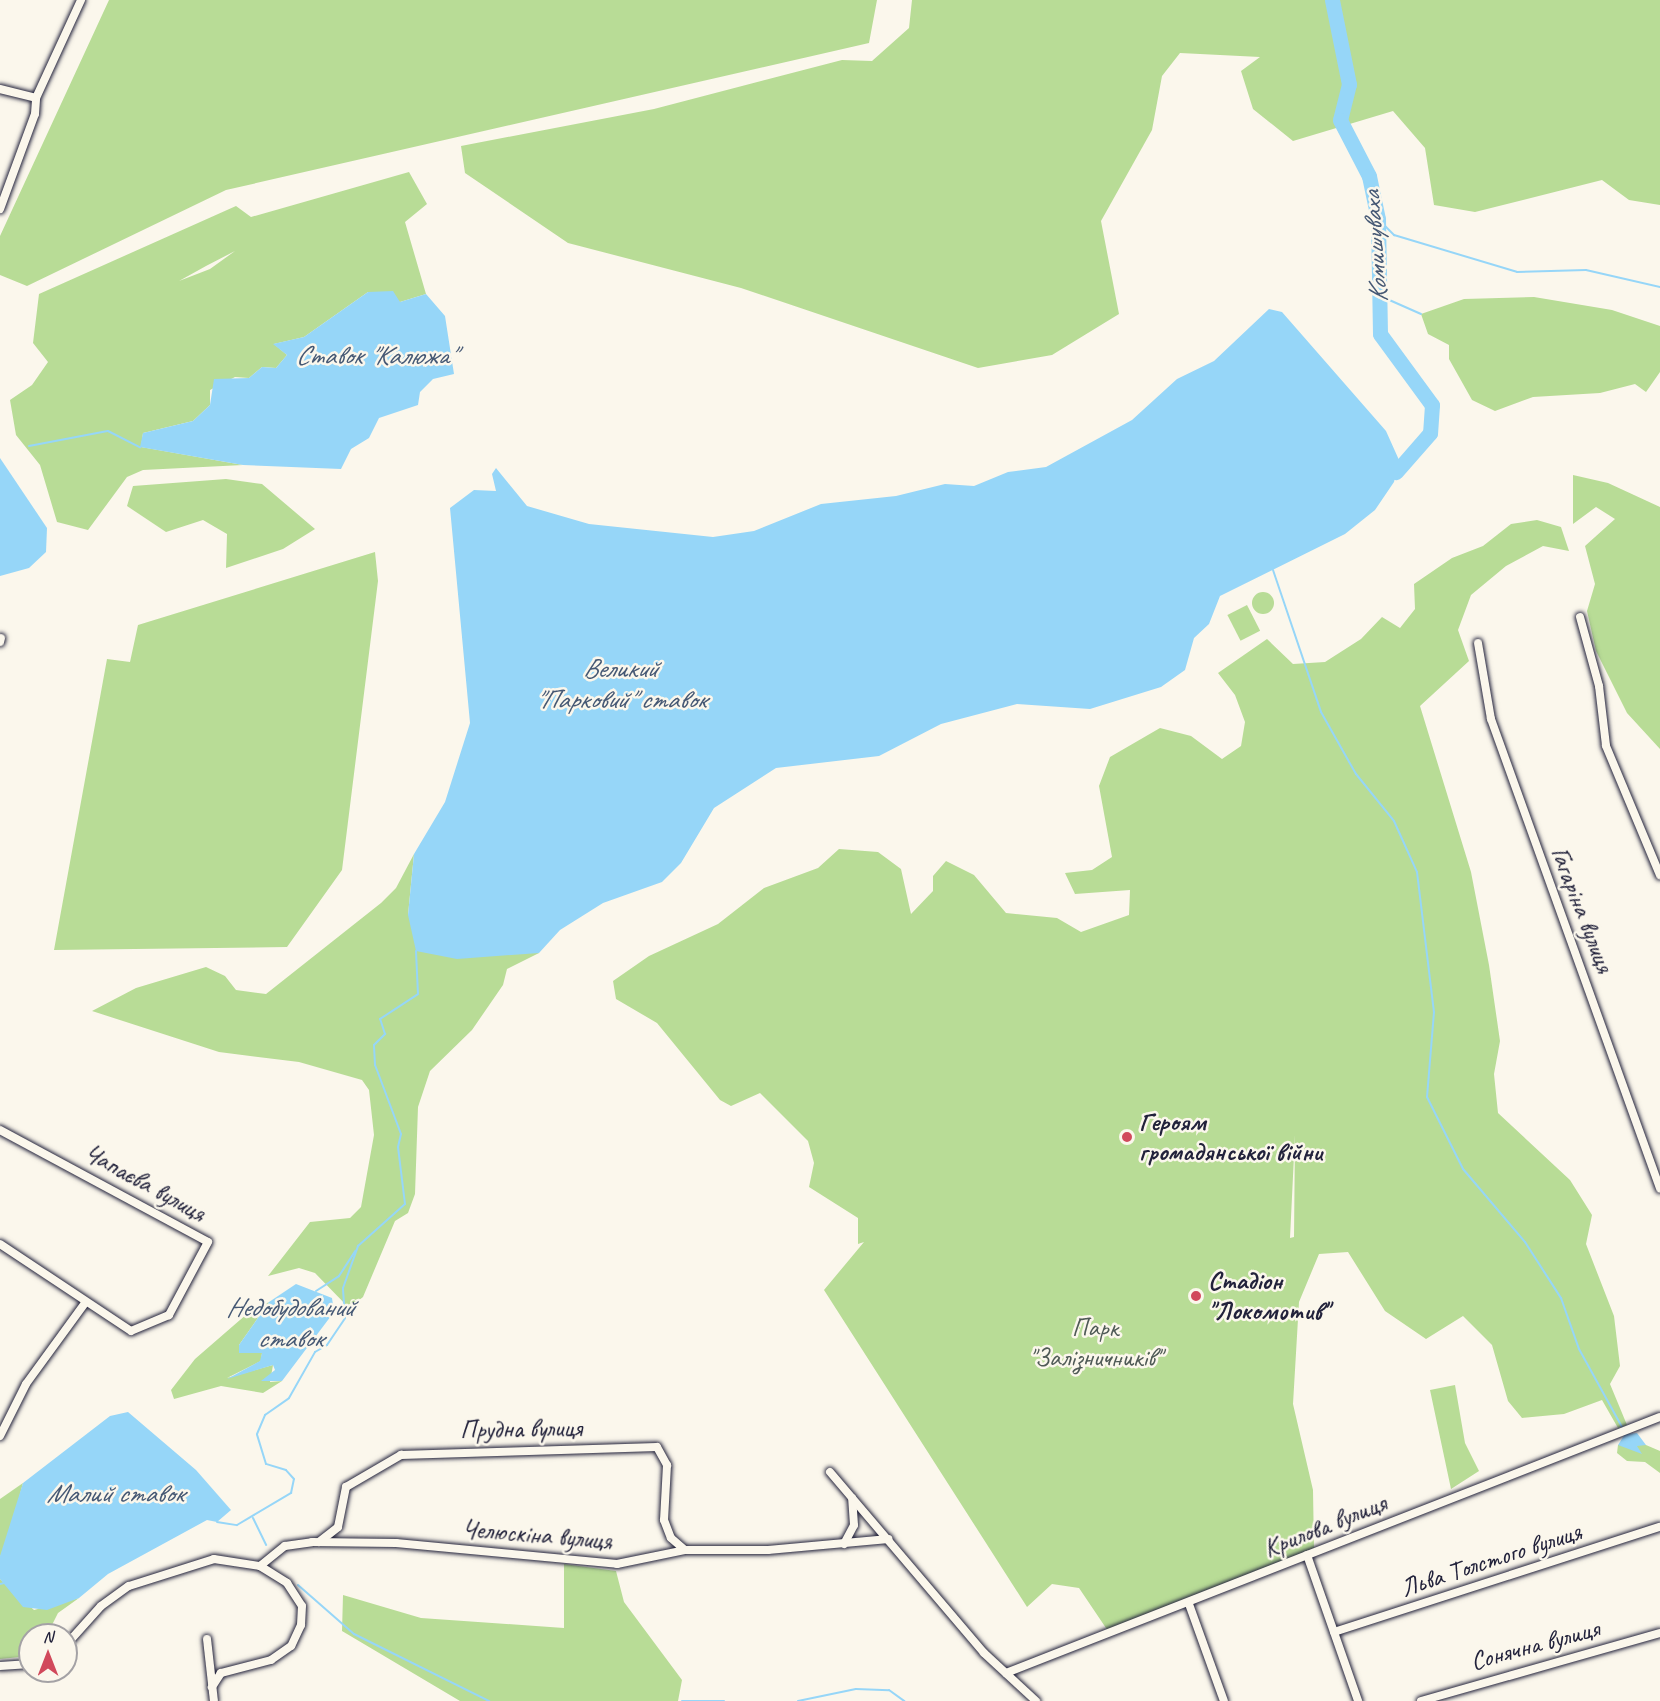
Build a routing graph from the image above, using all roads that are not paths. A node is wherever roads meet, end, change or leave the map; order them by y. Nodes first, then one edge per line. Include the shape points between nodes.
1 (81, 0) edge
2 (0, 89) edge
3 (36, 98) junction
4 (0, 209) edge
5 (1580, 617) dead end
6 (1478, 642) dead end
7 (1660, 875) edge
8 (0, 1130) edge
9 (1660, 1188) edge
10 (0, 1244) edge
11 (85, 1303) junction
12 (1660, 1417) edge
13 (0, 1436) edge
14 (830, 1472) dead end
15 (852, 1498) junction
16 (338, 1527) junction
17 (1660, 1527) edge
18 (888, 1539) junction
19 (319, 1542) junction
20 (348, 1543) junction
21 (844, 1544) junction
22 (685, 1550) junction
23 (1307, 1555) junction
24 (260, 1566) junction
25 (1189, 1604) junction
26 (78, 1632) edge
27 (1334, 1632) junction
28 (1660, 1633) edge
29 (207, 1640) dead end
30 (18, 1664) edge
31 (0, 1665) edge
32 (1006, 1673) junction
33 (212, 1687) junction
34 (214, 1701) edge
35 (1036, 1701) edge
36 (1224, 1701) edge
37 (1358, 1701) edge
38 (1421, 1701) edge

1 - 3 street
2 - 3 street
3 - 4 street via 35,114
5 - 7 street via 1599,686 1606,746
6 - 9 street, Гагаріна вулиця via 1495,730
8 - 11 street, Чапаєва вулиця via 208,1242 169,1315 131,1331
10 - 11 street
11 - 13 street via 26,1384
12 - 23 street, Крилова вулиця
14 - 15 street
15 - 18 street
15 - 21 street via 854,1525
16 - 19 street
16 - 20 street
16 - 22 street, Прудна вулиця via 346,1487 401,1455 657,1447 667,1465 664,1520 671,1538
17 - 27 street, Льва Толстого вулиця
18 - 21 street, Челюскіна вулиця
18 - 32 street
19 - 20 street, Челюскіна вулиця
19 - 24 street, Челюскіна вулиця via 285,1546
20 - 22 street, Челюскіна вулиця via 617,1564
21 - 22 street, Челюскіна вулиця
23 - 25 street, Крилова вулиця
23 - 27 street
24 - 26 street via 214,1559 163,1579 129,1586 101,1606
24 - 33 street via 287,1583 302,1606 301,1625 291,1646 271,1660 221,1673
25 - 32 street, Крилова вулиця
25 - 36 street
27 - 37 street
28 - 38 street, Сонячна вулиця
29 - 33 street
30 - 31 street
32 - 35 street
33 - 34 street

